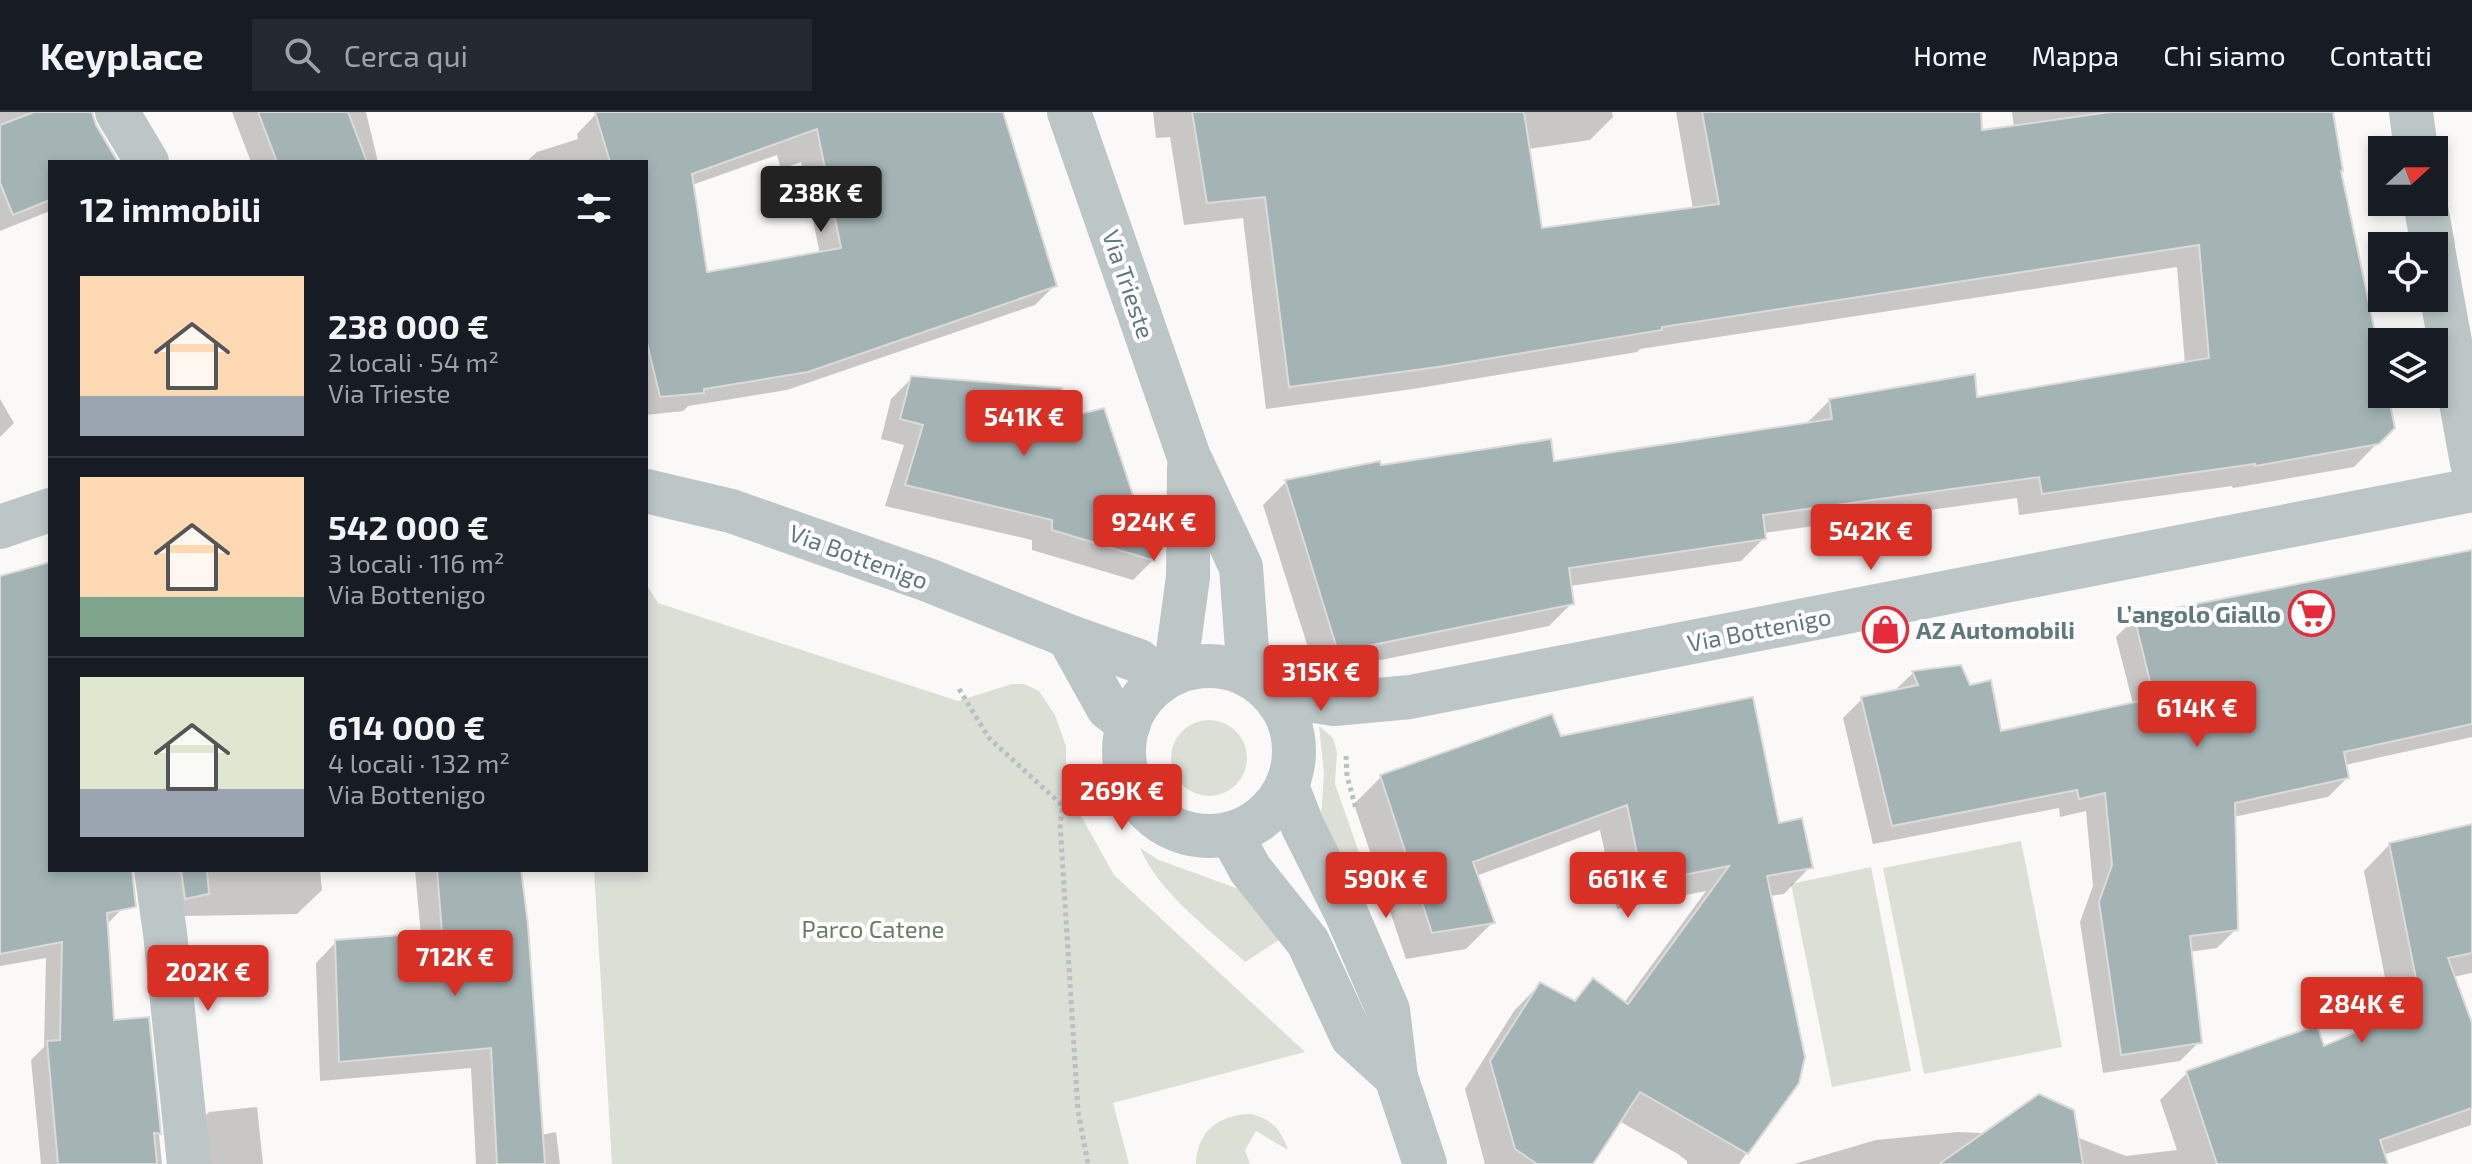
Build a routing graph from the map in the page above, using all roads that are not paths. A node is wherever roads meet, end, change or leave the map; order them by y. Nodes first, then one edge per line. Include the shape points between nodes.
1 (117, 112) edge
2 (1069, 112) edge
3 (2411, 112) edge
4 (2414, 136) edge
5 (146, 160) edge
6 (2445, 312) edge
7 (1189, 457) junction
8 (2472, 463) edge
9 (2472, 490) edge
10 (648, 492) edge
11 (48, 511) edge
12 (0, 527) edge
13 (1068, 636) junction
14 (1168, 677) junction
15 (1264, 690) junction
16 (1129, 724) junction
17 (1287, 786) junction
18 (1231, 834) junction
19 (156, 872) edge
20 (1396, 1077) junction
21 (189, 1164) edge
22 (1425, 1164) edge

1 - 5 street
2 - 7 street, Via Trieste
3 - 4 street
6 - 8 street
7 - 14 street, Via Trieste via 1188,577
7 - 15 street, Via Trieste via 1241,567
9 - 15 street, Via Bottenigo via 1410,697 1334,704
10 - 13 street, Via Bottenigo via 745,516
11 - 12 street
13 - 14 street, Via Bottenigo
13 - 16 street via 1108,708
14 - 15 street via 1206,666 1235,670
14 - 16 street via 1146,694
15 - 17 street via 1293,735
16 - 18 street via 1124,742 1127,769 1147,809 1176,830 1212,837
17 - 18 street via 1274,807
17 - 20 street via 1388,1010
18 - 20 street via 1250,869 1308,942 1352,1037
19 - 21 street
20 - 22 street

